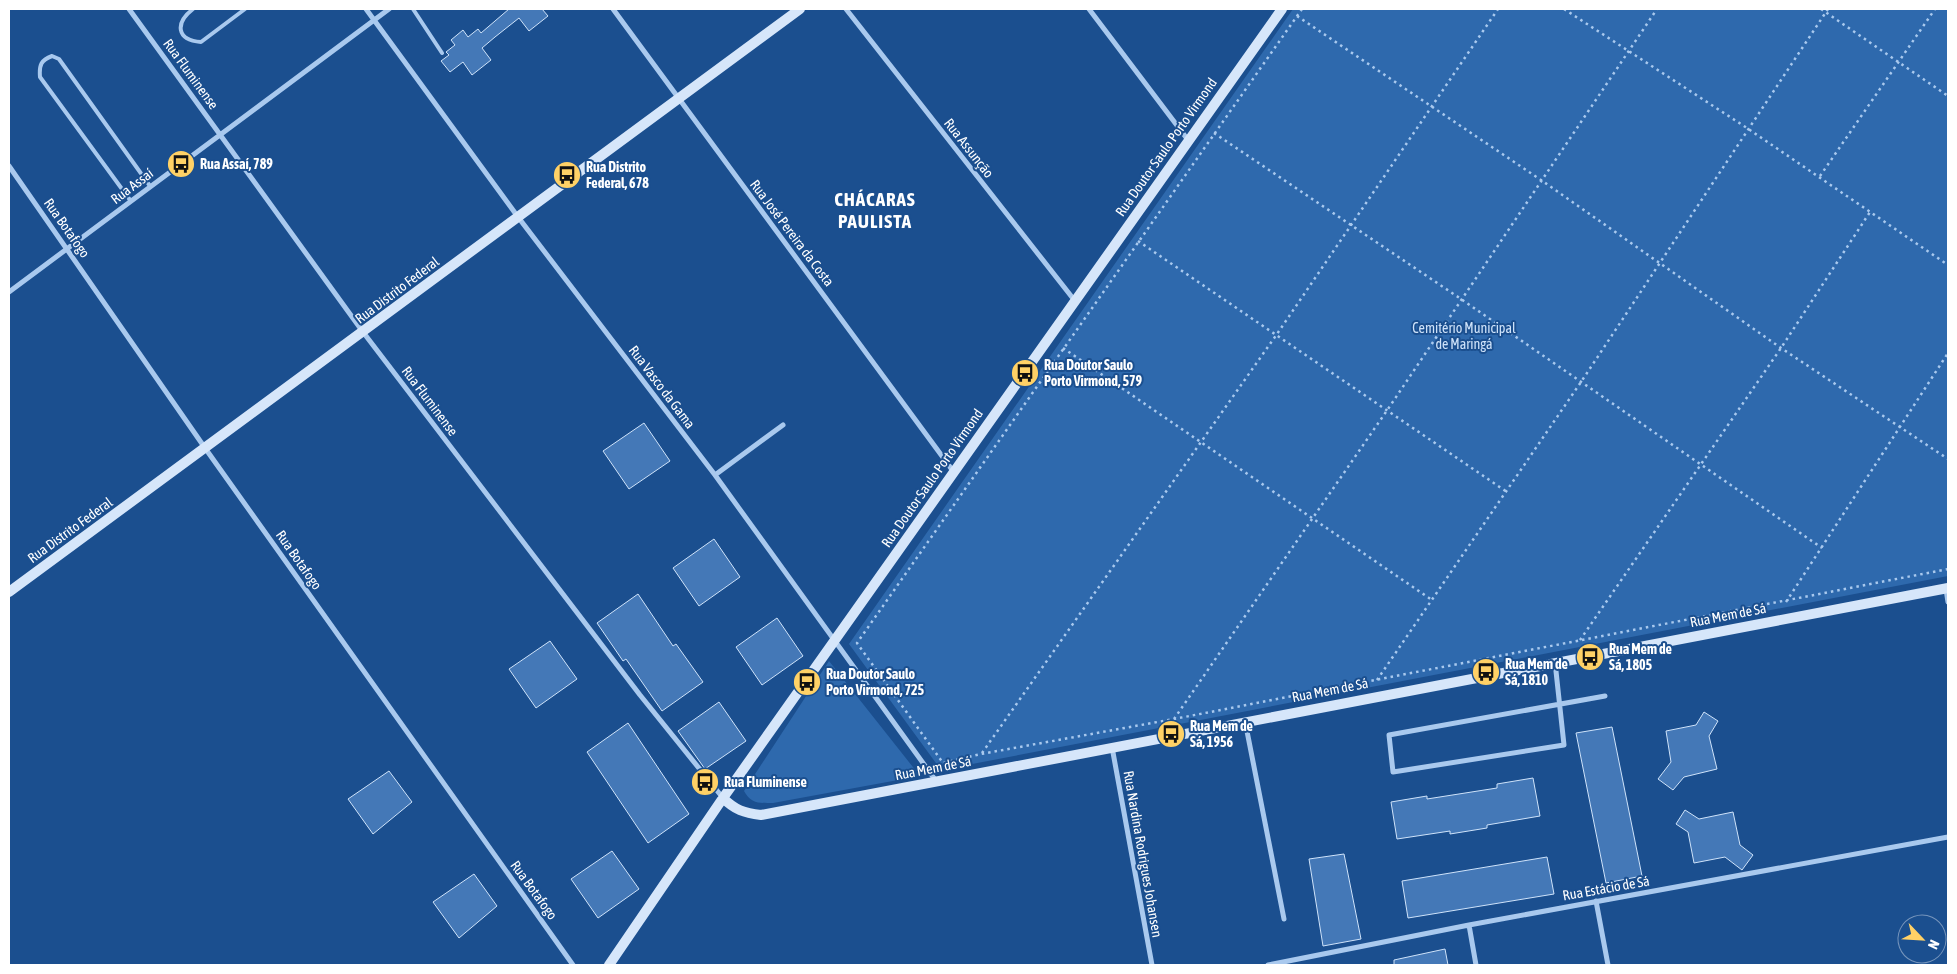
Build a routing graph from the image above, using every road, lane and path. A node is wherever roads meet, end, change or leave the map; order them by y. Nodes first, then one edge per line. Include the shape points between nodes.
1 (129, 9) edge
2 (193, 9) edge
3 (245, 9) edge
4 (366, 9) edge
5 (389, 9) edge
6 (413, 9) edge
7 (613, 9) edge
8 (800, 9) edge
9 (846, 9) edge
10 (1089, 9) edge
11 (1282, 9) edge
12 (1302, 9) edge
13 (1498, 9) edge
14 (1564, 9) edge
15 (1657, 9) edge
16 (1822, 9) edge
17 (1936, 9) edge
18 (1827, 10) edge
19 (1297, 16) junction
20 (374, 20) junction
21 (1628, 51) junction
22 (442, 53) dead end
23 (1900, 61) junction
24 (1948, 96) edge
25 (678, 99) junction
26 (1433, 107) junction
27 (1747, 128) junction
28 (1214, 133) junction
29 (220, 135) junction
30 (1188, 140) junction
31 (9, 166) edge
32 (1819, 177) junction
33 (1541, 180) junction
34 (150, 186) junction
35 (130, 200) junction
36 (1870, 212) junction
37 (518, 216) junction
38 (1351, 225) junction
39 (1138, 240) junction
40 (68, 248) junction
41 (1660, 263) junction
42 (1948, 266) edge
43 (9, 292) edge
44 (1461, 299) junction
45 (1075, 301) junction
46 (363, 332) junction
47 (1277, 334) junction
48 (1063, 348) junction
49 (1780, 348) junction
50 (1948, 353) edge
51 (1581, 382) junction
52 (1388, 409) junction
53 (783, 424) dead end
54 (1899, 427) junction
55 (1201, 442) junction
56 (205, 448) junction
57 (1948, 459) edge
58 (1700, 464) junction
59 (954, 471) junction
60 (715, 475) junction
61 (1507, 492) junction
62 (1312, 518) junction
63 (1822, 548) junction
64 (1948, 569) edge
65 (1947, 588) edge
66 (9, 592) edge
67 (1432, 600) junction
68 (1786, 602) junction
69 (1948, 602) edge
70 (835, 640) junction
71 (1580, 640) junction
72 (1555, 662) junction
73 (1377, 680) junction
74 (1605, 696) dead end
75 (1560, 704) junction
76 (1174, 720) junction
77 (1245, 721) junction
78 (1112, 747) junction
79 (981, 754) junction
80 (936, 782) junction
81 (723, 798) junction
82 (1948, 837) edge
83 (1596, 902) junction
84 (1284, 919) dead end
85 (1469, 925) junction
86 (573, 965) edge
87 (609, 965) edge
88 (1152, 965) edge
89 (1268, 965) edge
90 (1476, 965) edge
91 (1608, 965) edge

1 - 29 street, Rua Fluminense
2 - 3 lane via 183,17 180,27 183,35 191,41 202,42
4 - 20 street, Rua Vasco da Gama
5 - 20 street, Rua Assaí
6 - 22 lane
7 - 25 street, Rua José Pereira da Costa
8 - 25 street, Rua Distrito Federal
9 - 45 street, Rua Assunção
10 - 30 street
11 - 30 street, Rua Doutor Saulo Porto Virmond
12 - 19 path
13 - 26 path
14 - 21 path
15 - 21 path
16 - 18 path
17 - 23 path
18 - 23 path
18 - 27 path
19 - 26 path
19 - 28 path
20 - 29 street, Rua Assaí
20 - 37 street, Rua Vasco da Gama
21 - 27 path
21 - 33 path
23 - 24 path
23 - 32 path
25 - 37 street, Rua Distrito Federal
25 - 59 street, Rua José Pereira da Costa
26 - 33 path
26 - 38 path
27 - 32 path
27 - 41 path
28 - 38 path
28 - 39 path
29 - 34 street, Rua Assaí
29 - 46 street, Rua Fluminense
30 - 45 street, Rua Doutor Saulo Porto Virmond
31 - 40 street, Rua Botafogo
32 - 36 path
33 - 41 path
33 - 44 path
34 - 35 street, Rua Assaí
34 - 35 lane via 60,59 45,58 39,67 40,77
35 - 40 street, Rua Assaí
36 - 42 path
36 - 49 path
37 - 46 street, Rua Distrito Federal
37 - 60 street, Rua Vasco da Gama
38 - 44 path
38 - 47 path
39 - 47 path
39 - 48 path
40 - 43 street, Rua Assaí
40 - 56 street, Rua Botafogo
41 - 49 path
41 - 51 path
44 - 51 path
44 - 52 path
45 - 59 street, Rua Doutor Saulo Porto Virmond
46 - 56 street, Rua Distrito Federal
46 - 81 street, Rua Fluminense via 640,695
47 - 52 path
47 - 55 path
48 - 55 path
48 - 79 path via 857,643 944,763
49 - 54 path
49 - 58 path
50 - 54 path
51 - 58 path
51 - 61 path
52 - 61 path
52 - 62 path
53 - 60 street
54 - 57 path
54 - 63 path
55 - 62 path
55 - 79 path
56 - 66 street, Rua Distrito Federal
56 - 86 street, Rua Botafogo
58 - 63 path
58 - 71 path
59 - 70 street, Rua Doutor Saulo Porto Virmond
60 - 70 street, Rua Vasco da Gama
61 - 67 path
62 - 67 path
62 - 76 path
63 - 68 path
64 - 68 path
65 - 69 street
65 - 72 street, Rua Mem de Sá
67 - 73 path
68 - 71 path
70 - 80 street, Rua Vasco da Gama
70 - 81 street, Rua Doutor Saulo Porto Virmond
71 - 73 path
72 - 75 street
72 - 77 street, Rua Mem de Sá
73 - 76 path
74 - 75 street
75 - 75 street via 1389,736 1393,772 1564,745
76 - 79 path
77 - 78 street, Rua Mem de Sá
77 - 84 street
78 - 80 street, Rua Mem de Sá
78 - 88 street, Rua Nardina Rodrigues Johansen
80 - 81 street, Rua Mem de Sá via 761,815 734,810
81 - 87 street, Rua Doutor Saulo Porto Virmond
82 - 83 street, Rua Estácio de Sá
83 - 85 street, Rua Estácio de Sá
83 - 91 street
85 - 89 street, Rua Estácio de Sá
85 - 90 street

